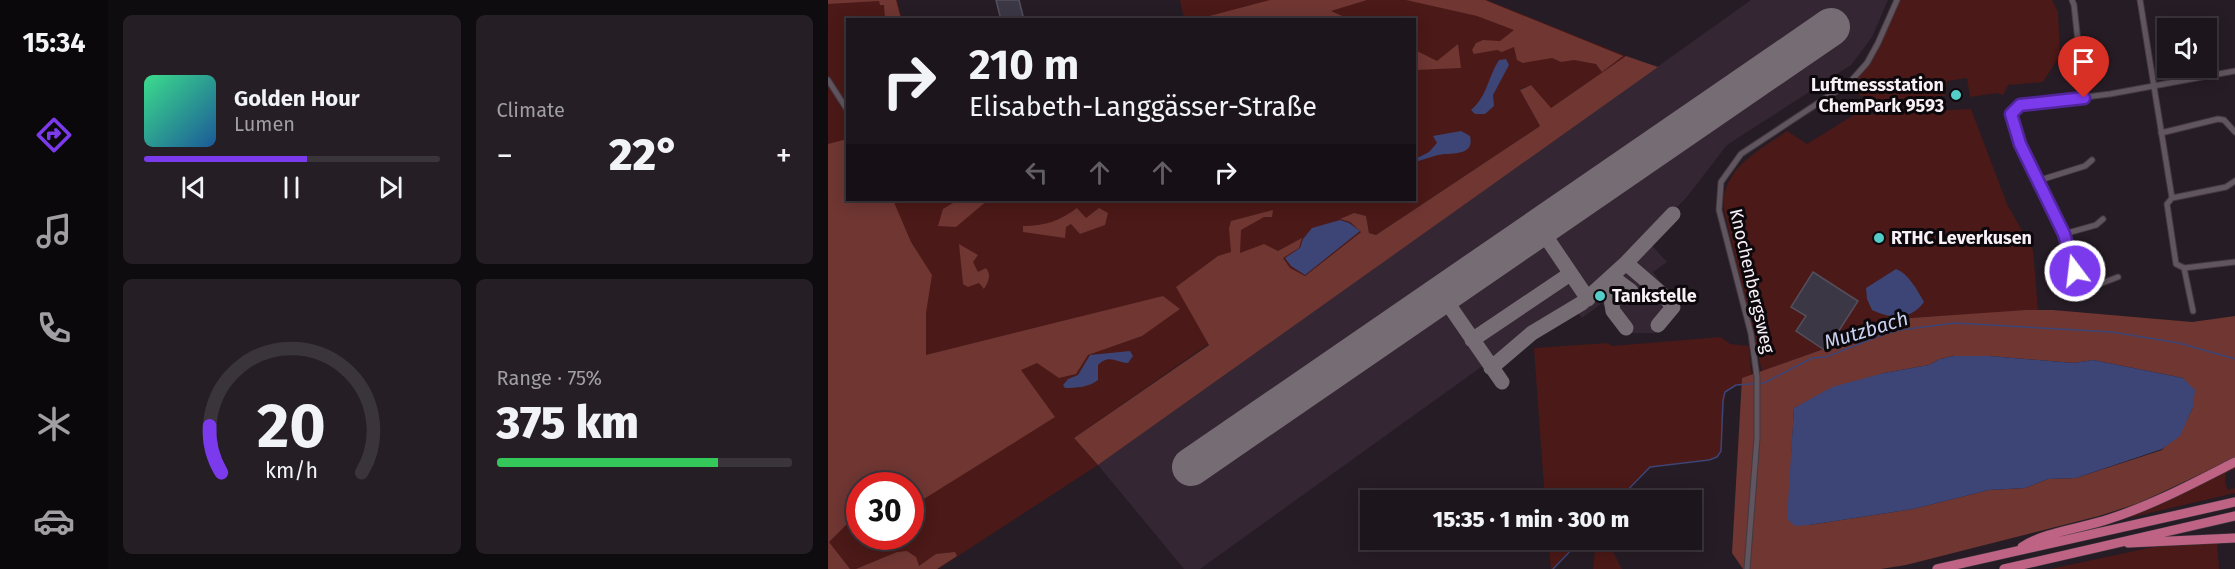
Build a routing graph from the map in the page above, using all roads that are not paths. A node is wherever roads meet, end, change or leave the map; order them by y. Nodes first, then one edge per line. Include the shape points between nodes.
1 (2072, 0) edge
2 (2140, 0) edge
3 (1895, 3) edge
4 (2235, 71) edge
5 (828, 80) edge
6 (2153, 86) junction
7 (2084, 98) junction
8 (846, 108) edge
9 (2235, 132) edge
10 (2161, 133) junction
11 (2092, 160) dead end
12 (2037, 181) junction
13 (2235, 181) edge
14 (2172, 198) junction
15 (2103, 219) dead end
16 (2064, 234) junction
17 (2235, 261) edge
18 (2184, 268) junction
19 (2118, 277) dead end
20 (2193, 311) dead end
21 (2235, 462) edge
22 (2235, 502) edge
23 (2235, 516) edge
24 (2235, 538) edge
25 (2120, 542) junction
26 (2018, 550) junction
27 (1747, 569) edge
28 (1938, 569) edge
29 (2004, 569) edge

1 - 7 street
2 - 6 street
3 - 27 street, Knochenbergsweg via 1867,63 1850,82 1741,154 1721,182 1719,210 1751,334 1757,377 1757,438
4 - 6 street
5 - 8 street
6 - 7 street
6 - 10 street
7 - 12 street via 2020,105 2011,114
9 - 10 street via 2218,119
10 - 14 street
11 - 12 street via 2085,166
12 - 16 street
13 - 14 street via 2226,187
14 - 18 street via 2167,204 2176,264
15 - 16 street via 2096,225
16 - 19 street via 2083,293
17 - 18 street
18 - 20 street
21 - 26 highway via 2133,511 2032,540
22 - 26 highway
23 - 25 highway
24 - 25 highway
25 - 29 highway
26 - 28 highway

